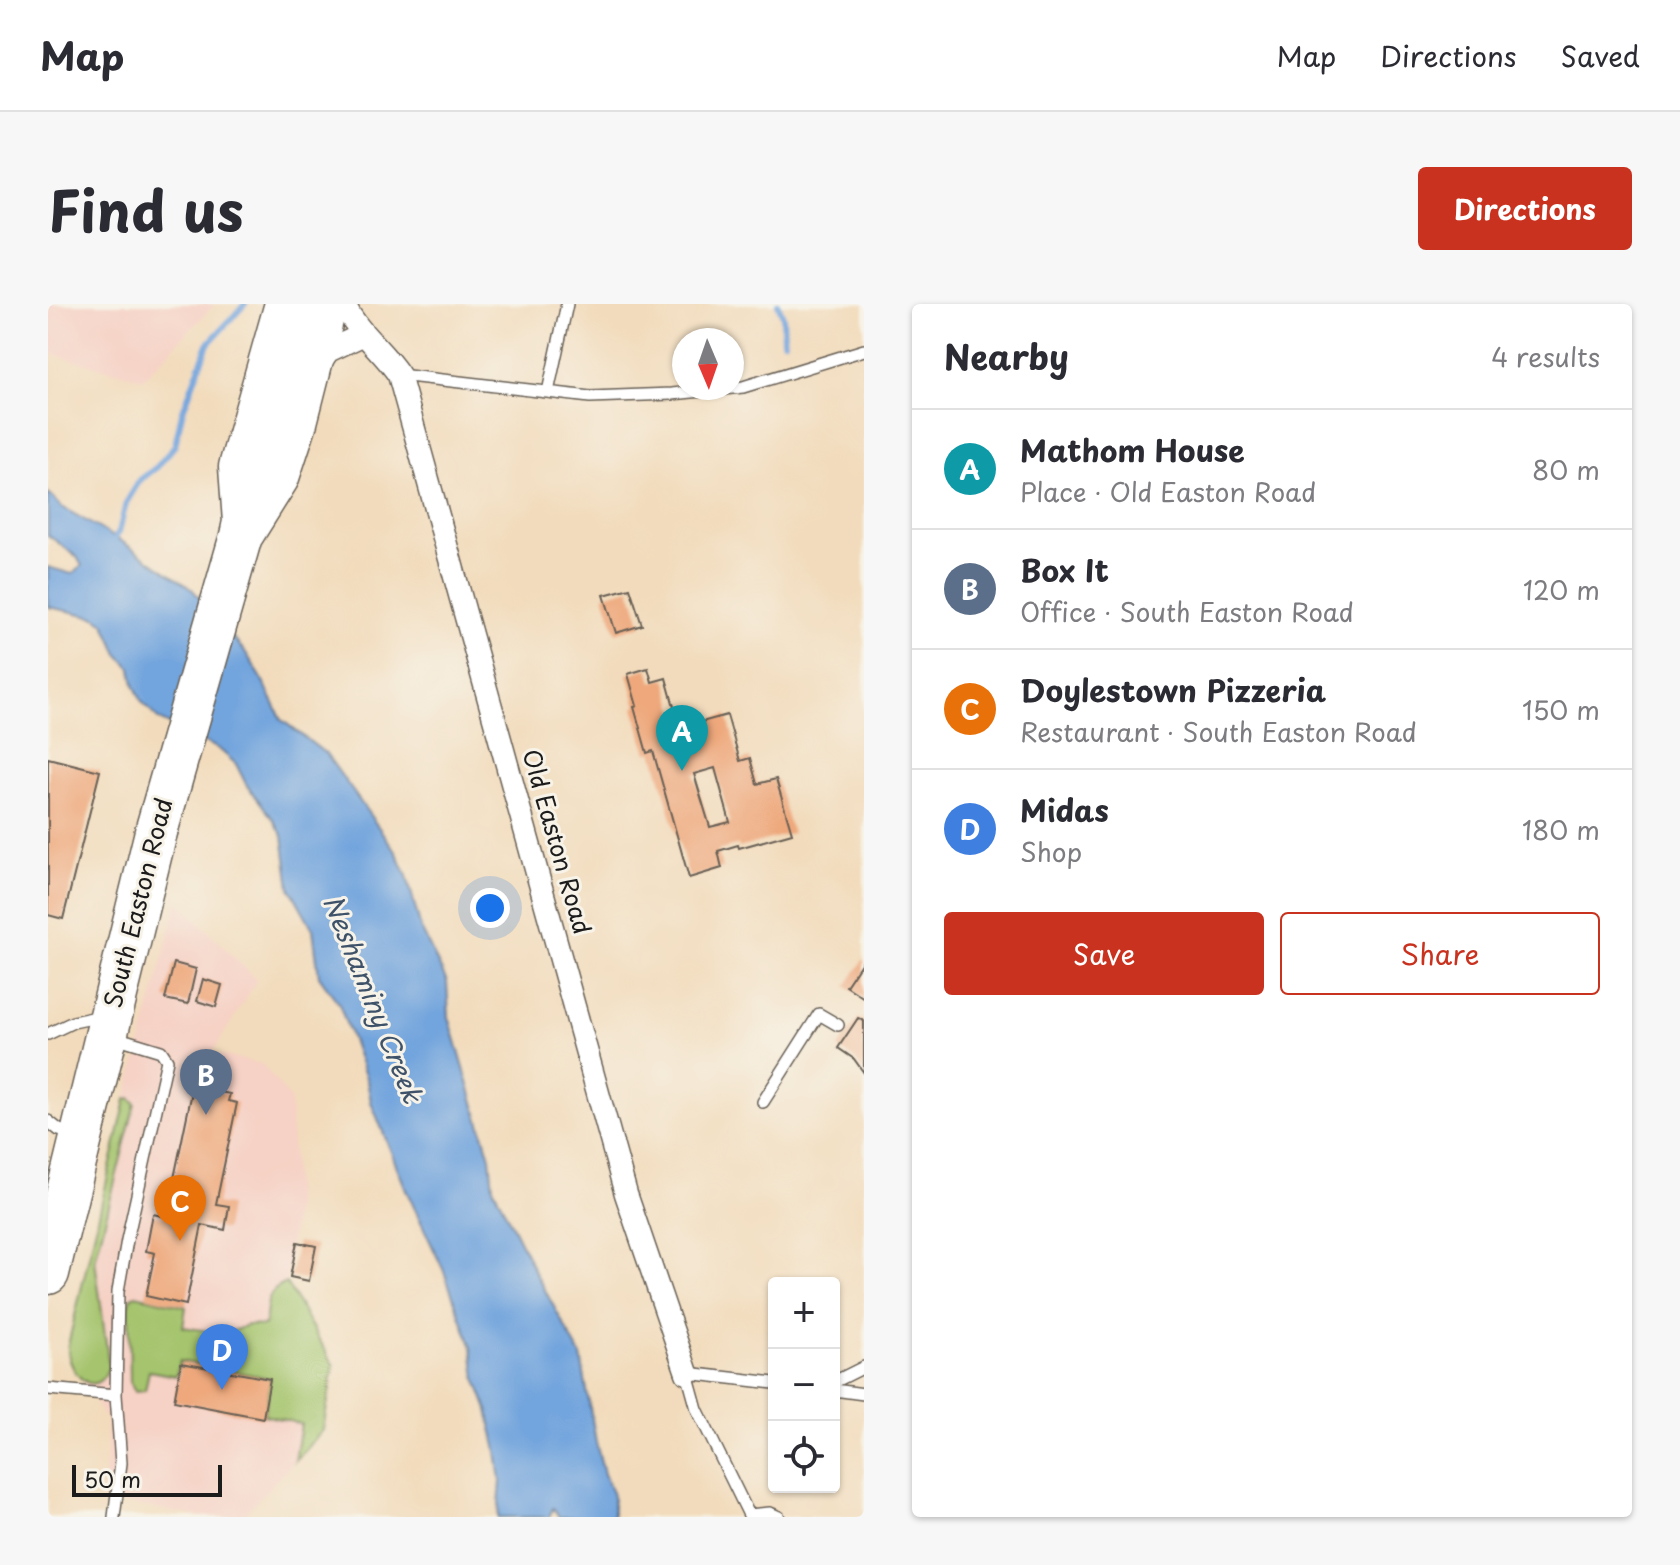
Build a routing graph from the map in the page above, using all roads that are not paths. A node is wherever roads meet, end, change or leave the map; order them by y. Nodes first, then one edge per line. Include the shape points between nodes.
1 (286, 304) edge
2 (326, 304) edge
3 (344, 304) edge
4 (567, 304) edge
5 (362, 335) junction
6 (864, 350) edge
7 (399, 375) junction
8 (548, 392) junction
9 (302, 396) junction
10 (237, 551) junction
11 (108, 1024) junction
12 (838, 1025) dead end
13 (49, 1032) edge
14 (763, 1102) dead end
15 (64, 1129) edge
16 (53, 1225) edge
17 (48, 1273) edge
18 (864, 1367) edge
19 (687, 1373) junction
20 (840, 1379) edge
21 (768, 1382) edge
22 (48, 1389) edge
23 (840, 1391) edge
24 (864, 1394) edge
25 (116, 1395) junction
26 (749, 1516) edge
27 (114, 1517) edge
28 (779, 1517) edge

1 - 10 highway, South Easton Road via 240,467 244,522
2 - 9 highway, South Easton Road
3 - 5 street, Old Easton Road
4 - 8 lane
5 - 7 street, Old Easton Road via 382,350
5 - 9 street via 328,351
6 - 8 lane via 743,387 590,397
7 - 8 lane
7 - 19 street, Old Easton Road via 626,1194
9 - 10 highway, South Easton Road via 278,477
10 - 11 highway, South Easton Road via 156,832
11 - 13 lane via 73,1022
11 - 15 highway, South Easton Road
11 - 25 lane via 161,1051 167,1060 118,1291
12 - 14 lane via 819,1014
15 - 16 highway, South Easton Road
16 - 17 highway, South Easton Road
18 - 20 lane
19 - 21 lane
19 - 26 lane via 697,1409
22 - 25 lane
23 - 24 lane
25 - 27 lane via 121,1463
26 - 28 lane

